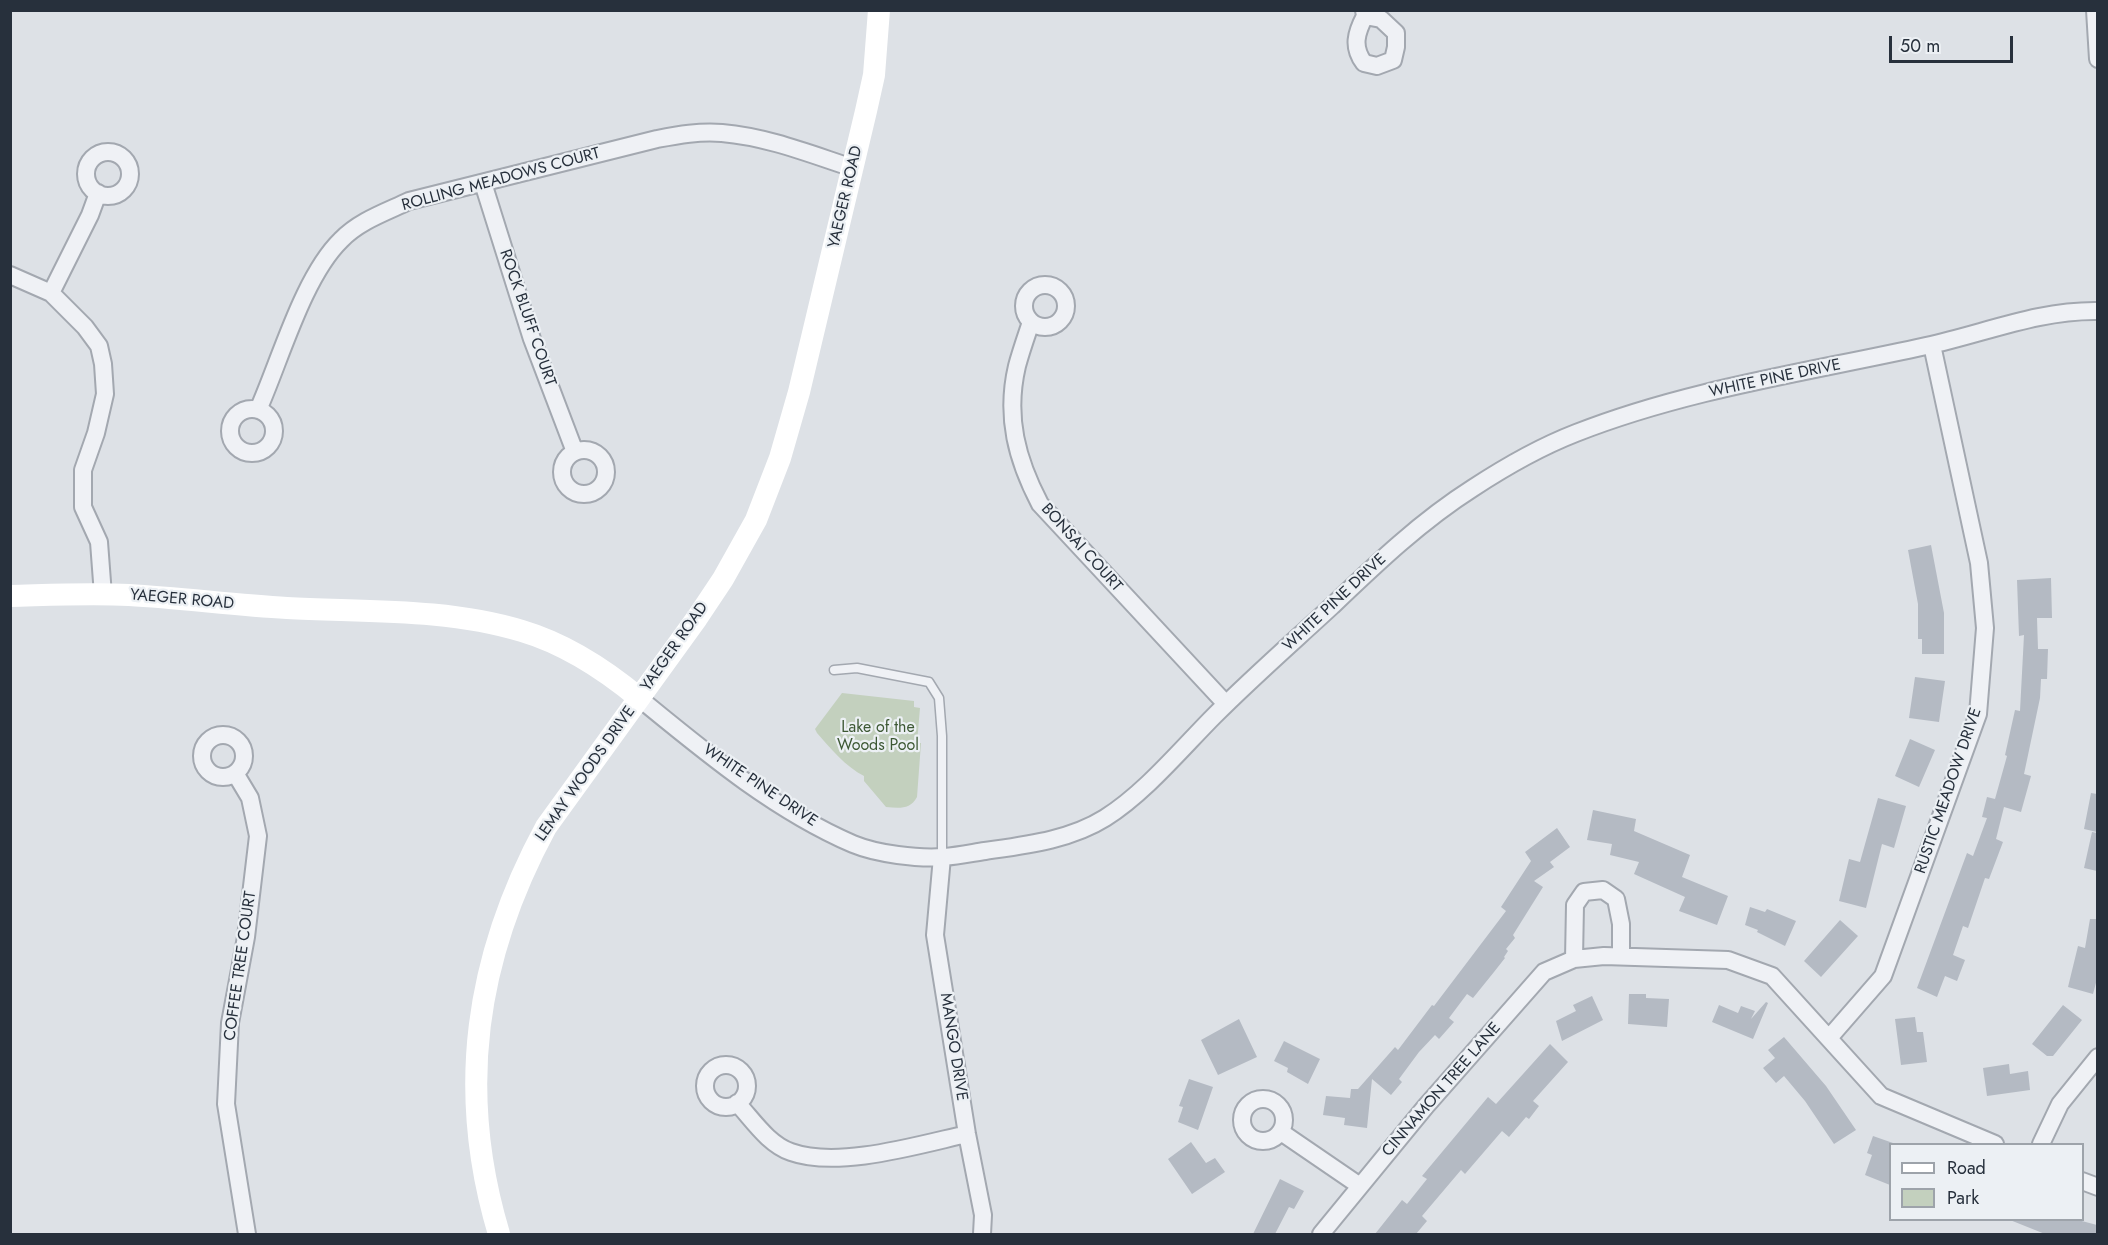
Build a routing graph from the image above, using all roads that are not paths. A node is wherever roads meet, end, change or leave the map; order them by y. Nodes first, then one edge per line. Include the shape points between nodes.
1 (879, 10) edge
2 (2096, 10) edge
3 (2097, 59) edge
4 (853, 168) junction
5 (483, 183) junction
6 (98, 193) dead end
7 (10, 276) edge
8 (51, 293) junction
9 (2097, 311) edge
10 (1031, 322) dead end
11 (1932, 345) junction
12 (258, 411) dead end
13 (575, 452) dead end
14 (103, 595) junction
15 (10, 596) edge
16 (834, 669) dead end
17 (639, 698) junction
18 (1226, 704) junction
19 (235, 773) dead end
20 (942, 857) junction
21 (1621, 956) junction
22 (1574, 959) junction
23 (1829, 1038) junction
24 (2097, 1057) edge
25 (737, 1103) dead end
26 (1281, 1132) dead end
27 (967, 1134) junction
28 (1993, 1143) edge
29 (2041, 1143) edge
30 (1360, 1186) junction
31 (247, 1234) edge
32 (499, 1234) edge
33 (982, 1234) edge
34 (1321, 1234) edge

1 - 4 street, YAEGER ROAD via 874,75
2 - 3 street
4 - 5 street, ROLLING MEADOWS COURT via 772,141 721,133 686,134
4 - 17 street, YAEGER ROAD via 799,392 769,490 723,579
5 - 12 street, ROLLING MEADOWS COURT via 409,201 372,218 342,238 324,259 307,294
5 - 13 street, ROCK BLUFF COURT via 532,339
6 - 8 street
7 - 8 street
8 - 14 street via 92,336 104,364 105,394 83,470 83,507 99,542
9 - 11 street, WHITE PINE DRIVE via 2044,315
10 - 18 street, BONSAI COURT via 1017,368 1012,403 1015,443 1025,476 1040,504
11 - 18 street, WHITE PINE DRIVE via 1643,410 1537,450 1471,489 1399,543
11 - 23 street, RUSTIC MEADOW DRIVE via 1979,563 1985,628 1981,694 1978,714 1882,976
14 - 15 street, YAEGER ROAD
14 - 17 street, YAEGER ROAD via 413,614 486,623 521,630 568,650 612,676
16 - 20 lane via 857,668 929,682 939,698
17 - 20 street, WHITE PINE DRIVE via 808,822 858,846
17 - 32 street, LEMAY WOODS DRIVE via 546,827 527,861 495,945 479,1029 476,1083 482,1167
18 - 20 street, WHITE PINE DRIVE via 1139,791 1106,817 1037,844
19 - 31 street, COFFEE TREE COURT via 250,798 258,836 246,937 230,1023 226,1104
20 - 27 street, MANGO DRIVE via 935,935
21 - 22 street, CINNAMON TREE LANE
21 - 22 street via 1616,899 1603,891 1584,892 1575,905
21 - 23 street, CINNAMON TREE LANE via 1728,960 1772,976
22 - 30 street, CINNAMON TREE LANE via 1544,972
23 - 28 street, CINNAMON TREE LANE via 1881,1096
24 - 29 street via 2060,1104
25 - 27 street via 772,1141 790,1152 816,1157 868,1155
26 - 30 street
27 - 33 street, MANGO DRIVE via 983,1215
30 - 34 street, CINNAMON TREE LANE

